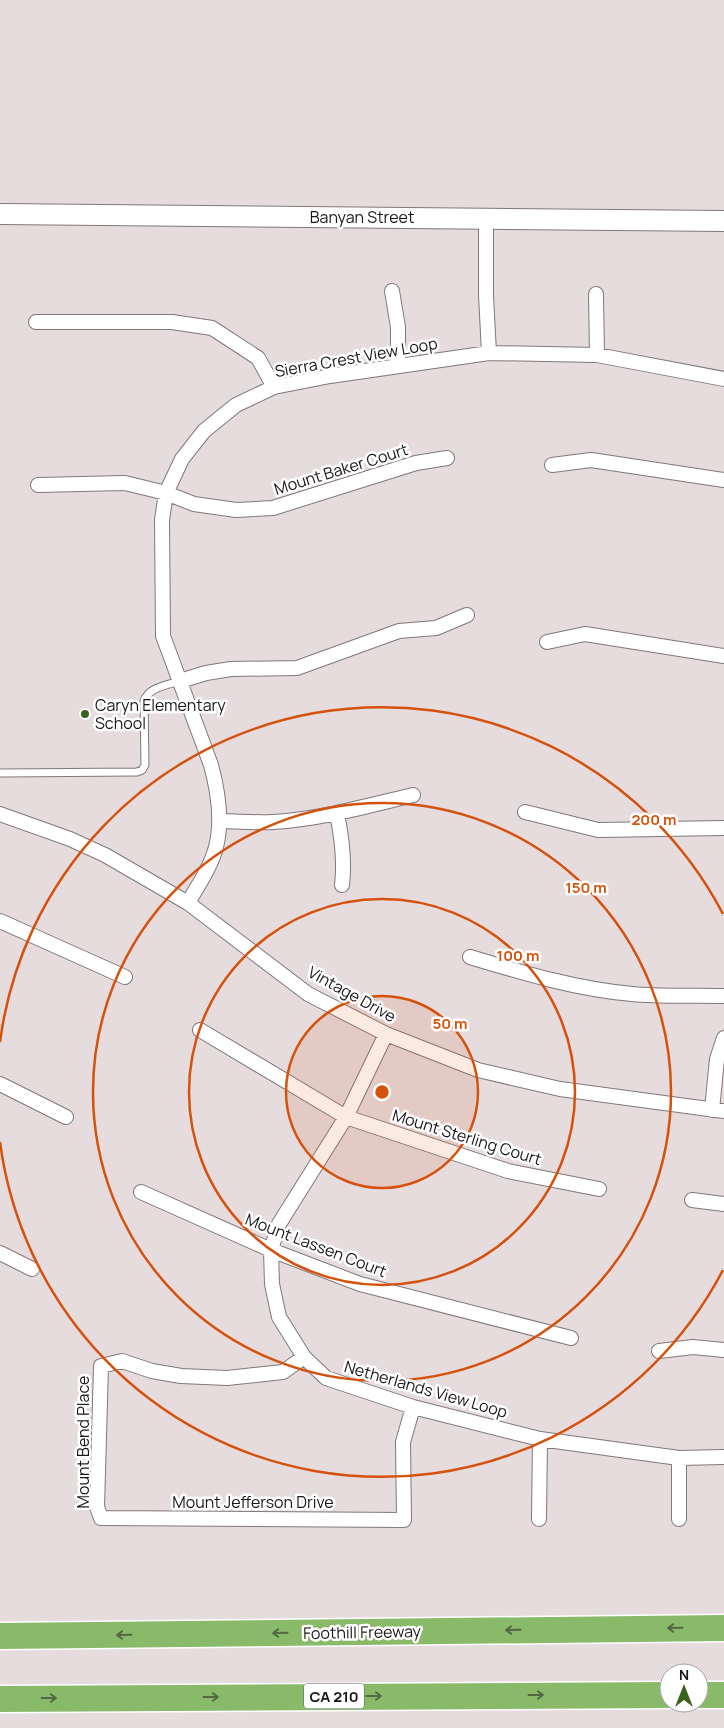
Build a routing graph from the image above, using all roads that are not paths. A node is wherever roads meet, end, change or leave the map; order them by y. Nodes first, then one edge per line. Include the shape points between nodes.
1 (0, 214) edge
2 (486, 218) junction
3 (724, 221) edge
4 (392, 291) dead end
5 (596, 294) dead end
6 (36, 322) dead end
7 (490, 353) junction
8 (597, 355) junction
9 (398, 366) junction
10 (724, 379) edge
11 (274, 387) junction
12 (447, 458) dead end
13 (552, 465) dead end
14 (724, 480) edge
15 (38, 485) dead end
16 (166, 493) junction
17 (468, 615) dead end
18 (547, 642) dead end
19 (724, 656) edge
20 (180, 682) junction
21 (0, 773) edge
22 (413, 795) dead end
23 (524, 812) dead end
24 (0, 814) edge
25 (337, 814) junction
26 (219, 821) junction
27 (724, 828) edge
28 (342, 885) dead end
29 (188, 903) junction
30 (0, 921) edge
31 (470, 957) dead end
32 (125, 977) dead end
33 (724, 996) edge
34 (200, 1030) dead end
35 (386, 1034) junction
36 (724, 1038) edge
37 (0, 1084) edge
38 (718, 1110) edge
39 (346, 1117) junction
40 (66, 1118) dead end
41 (599, 1189) dead end
42 (141, 1192) dead end
43 (692, 1200) dead end
44 (724, 1204) edge
45 (271, 1250) junction
46 (0, 1253) edge
47 (32, 1269) dead end
48 (570, 1338) dead end
49 (724, 1350) edge
50 (659, 1351) dead end
51 (304, 1357) junction
52 (413, 1407) junction
53 (540, 1439) junction
54 (724, 1457) edge
55 (679, 1458) junction
56 (101, 1518) joint
57 (539, 1519) dead end
58 (679, 1519) dead end
59 (724, 1628) edge
60 (0, 1636) edge
61 (659, 1695) edge
62 (709, 1695) edge
63 (724, 1695) edge
64 (0, 1699) edge

1 - 2 main road, Banyan Street
2 - 3 main road, Banyan Street
2 - 7 street
4 - 9 street via 398,327
5 - 8 street
6 - 11 street via 172,322 212,328 258,358
7 - 8 street, Sierra Crest View Loop
7 - 9 street, Sierra Crest View Loop
8 - 10 street, Sierra Crest View Loop
9 - 11 street, Sierra Crest View Loop
11 - 16 street, Sierra Crest View Loop via 236,405 204,431 182,459
12 - 16 street, Mount Baker Court via 416,464 273,508 236,510 194,504
13 - 14 street via 591,460
15 - 16 street, Mount Baker Court via 125,483
16 - 20 street, Sierra Crest View Loop via 162,520 163,636
17 - 20 street via 436,628 399,632 297,668 231,669
18 - 19 street via 585,634
20 - 21 lane via 147,694 144,701 145,765 142,770
20 - 26 street, Sierra Crest View Loop via 216,786
22 - 25 street
23 - 27 street via 598,830
24 - 29 street, Vintage Drive via 106,855
25 - 26 street via 272,822
25 - 28 street via 344,862
26 - 29 street, Sierra Crest View Loop via 216,847
29 - 35 street, Vintage Drive via 308,994
30 - 32 street
31 - 33 street via 535,977 614,992
34 - 39 street, Mount Sterling Court
35 - 38 street, Vintage Drive via 478,1070 560,1090
35 - 39 street, Netherlands View Loop
36 - 38 street via 717,1059
37 - 40 street
39 - 41 street, Mount Sterling Court via 508,1171
39 - 45 street, Netherlands View Loop via 279,1224
42 - 45 street, Mount Lassen Court
43 - 44 street
45 - 48 street, Mount Lassen Court via 360,1284
45 - 51 street, Netherlands View Loop via 272,1284 279,1317
46 - 47 street
49 - 50 street via 693,1347
51 - 52 street, Netherlands View Loop via 326,1378
51 - 56 street, Mount Bend Place via 283,1372 227,1378 181,1376 122,1361 100,1366 97,1507
52 - 53 street, Netherlands View Loop
52 - 56 street, Mount Jefferson Drive via 403,1442 404,1520
53 - 55 street, Netherlands View Loop
53 - 57 street
54 - 55 street, Netherlands View Loop
55 - 58 street
59 -> 60 highway, Foothill Freeway
64 -> 61 highway, CA 210
62 - 63 highway

